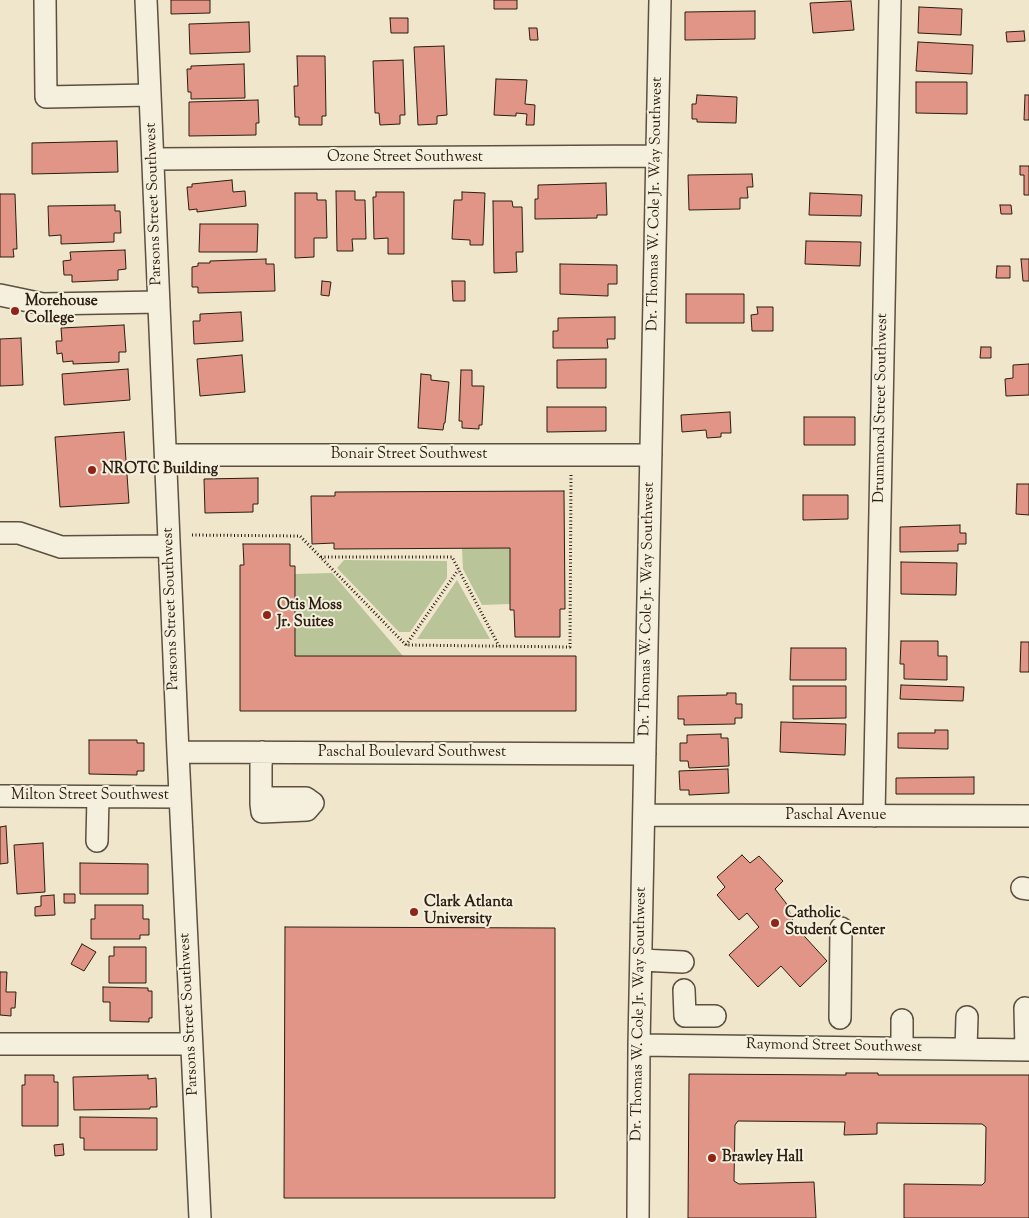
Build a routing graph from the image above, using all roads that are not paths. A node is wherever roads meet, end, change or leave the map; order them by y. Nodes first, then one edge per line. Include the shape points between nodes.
1 (44, 0) edge
2 (146, 0) edge
3 (660, 0) edge
4 (890, 0) edge
5 (150, 95) junction
6 (657, 156) junction
7 (153, 158) junction
8 (0, 295) edge
9 (159, 302) junction
10 (166, 455) junction
11 (651, 455) junction
12 (0, 533) edge
13 (169, 546) junction
14 (178, 752) junction
15 (262, 752) junction
16 (645, 754) junction
17 (0, 796) edge
18 (98, 796) junction
19 (180, 796) junction
20 (261, 805) dead end
21 (644, 815) junction
22 (874, 816) junction
23 (1029, 816) edge
24 (97, 841) dead end
25 (840, 928) dead end
26 (641, 960) junction
27 (683, 962) dead end
28 (684, 990) dead end
29 (1025, 1008) dead end
30 (715, 1016) dead end
31 (966, 1017) dead end
32 (840, 1018) dead end
33 (902, 1020) dead end
34 (0, 1044) edge
35 (191, 1044) junction
36 (639, 1045) junction
37 (902, 1048) junction
38 (966, 1049) junction
39 (1028, 1050) edge
40 (200, 1218) edge
41 (638, 1218) edge

1 - 5 street via 46,97
2 - 5 street, Parsons Street Southwest
3 - 6 street, Dr. Thomas W. Cole Jr. Way Southwest
4 - 22 street, Drummond Street Southwest
5 - 7 street, Parsons Street Southwest
6 - 7 street, Ozone Street Southwest
6 - 11 street, Dr. Thomas W. Cole Jr. Way Southwest
7 - 9 street, Parsons Street Southwest
8 - 9 street via 43,304
9 - 10 street, Parsons Street Southwest
10 - 11 street, Bonair Street Southwest
10 - 13 street, Parsons Street Southwest
11 - 16 street, Dr. Thomas W. Cole Jr. Way Southwest
12 - 13 street via 19,533 61,547
13 - 14 street, Parsons Street Southwest
14 - 15 street, Paschal Boulevard Southwest
14 - 19 street, Parsons Street Southwest
15 - 16 street, Paschal Boulevard Southwest
15 - 20 street
16 - 21 street, Dr. Thomas W. Cole Jr. Way Southwest
17 - 18 street, Milton Street Southwest
18 - 19 street, Milton Street Southwest
18 - 24 street
19 - 35 street, Parsons Street Southwest
21 - 22 street, Paschal Avenue via 841,822
21 - 26 street, Dr. Thomas W. Cole Jr. Way Southwest
22 - 23 street, Paschal Avenue
25 - 32 street
26 - 27 street
26 - 36 street, Dr. Thomas W. Cole Jr. Way Southwest
28 - 30 street via 685,1016
29 - 39 street
31 - 38 street
33 - 37 street
34 - 35 street
35 - 40 street, Parsons Street Southwest
36 - 37 street, Raymond Street Southwest
36 - 41 street, Dr. Thomas W. Cole Jr. Way Southwest
37 - 38 street, Raymond Street Southwest
38 - 39 street, Raymond Street Southwest

